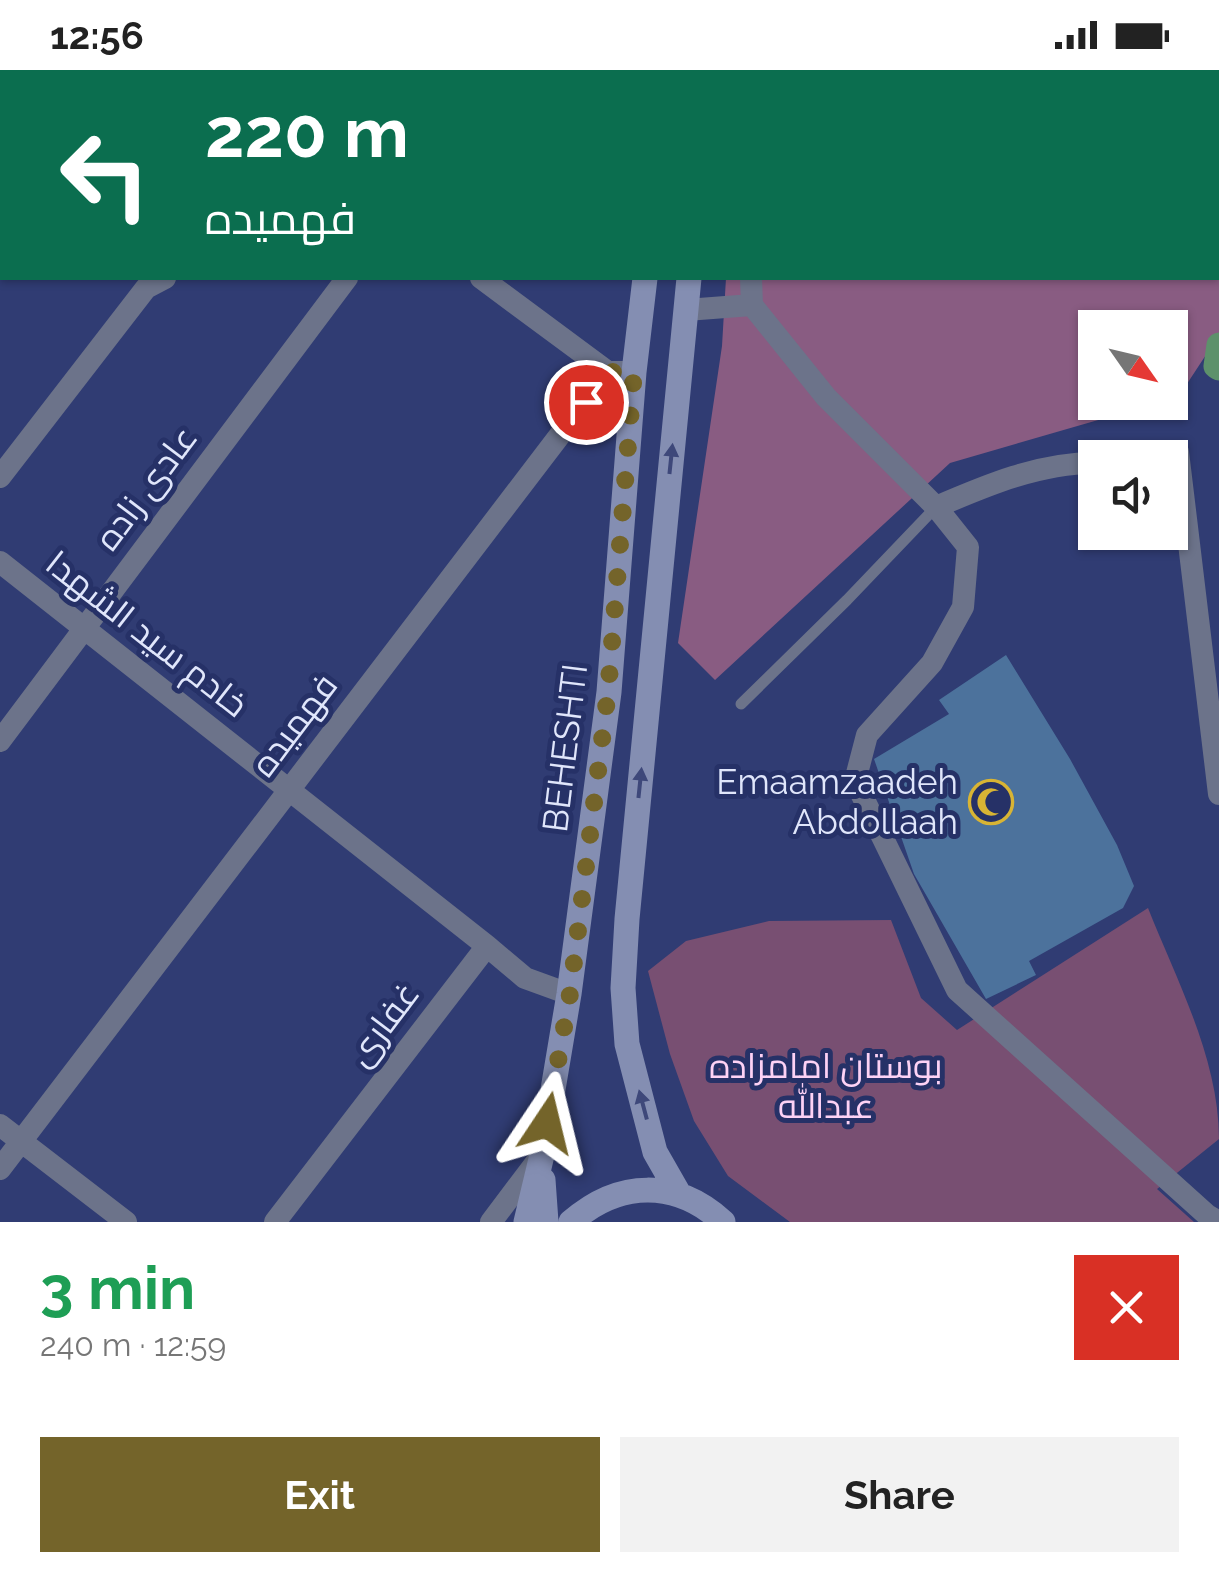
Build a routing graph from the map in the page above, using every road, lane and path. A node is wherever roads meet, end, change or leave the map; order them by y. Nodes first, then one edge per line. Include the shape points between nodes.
1 (160, 280) edge
2 (346, 280) edge
3 (484, 280) edge
4 (644, 280) edge
5 (689, 280) edge
6 (751, 280) edge
7 (752, 306) junction
8 (686, 310) junction
9 (621, 372) junction
10 (1078, 463) edge
11 (0, 477) edge
12 (936, 507) junction
13 (1188, 535) edge
14 (0, 562) edge
15 (84, 629) junction
16 (741, 704) dead end
17 (0, 741) edge
18 (289, 790) junction
19 (1219, 794) edge
20 (487, 946) junction
21 (570, 994) junction
22 (0, 1125) edge
23 (21, 1141) junction
24 (542, 1155) junction
25 (0, 1169) edge
26 (679, 1194) junction
27 (126, 1222) edge
28 (276, 1222) edge
29 (491, 1222) edge
30 (526, 1222) edge
31 (546, 1222) edge
32 (571, 1222) edge
33 (724, 1222) edge
34 (1219, 1222) edge

1 - 11 street via 146,288
2 - 15 street, عادی زاده
3 - 9 street
4 - 9 main road, BEHESHTI
5 - 8 main road
6 - 7 street
7 - 8 street
7 - 12 street via 826,397
26 -> 8 main road via 646,1117 627,1044 623,988
9 - 18 street, فهمیده
9 - 21 main road, BEHESHTI via 608,692
10 - 12 street via 999,480
12 - 16 lane
12 - 34 street via 968,547 963,607 932,663 866,736 855,781 956,990
13 - 19 street
14 - 15 street, خادم سید الشهدا
15 - 17 street, عادی زاده
15 - 18 street, خادم سید الشهدا
18 - 20 street, خادم سید الشهدا
18 - 23 street, فهمیده
20 - 21 street via 525,978
20 - 28 street, غفاری
21 - 24 main road, BEHESHTI
22 - 23 street
23 - 25 street, فهمیده
23 - 27 street
24 - 29 street
24 - 30 main road, BEHESHTI
24 - 31 main road
26 - 32 main road via 617,1194
26 - 33 main road

